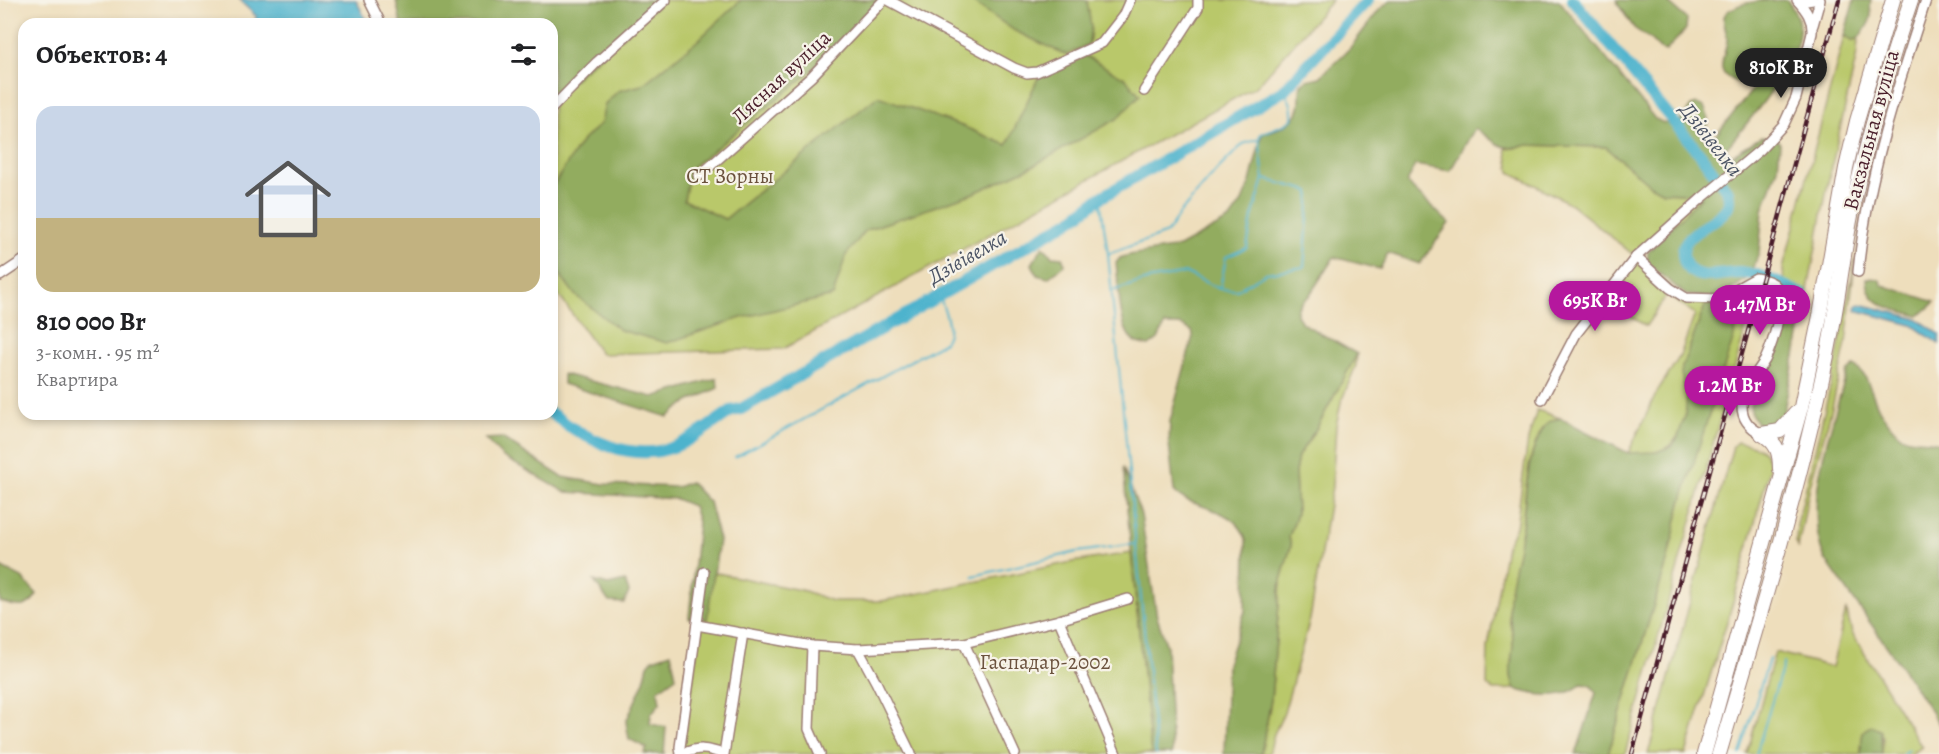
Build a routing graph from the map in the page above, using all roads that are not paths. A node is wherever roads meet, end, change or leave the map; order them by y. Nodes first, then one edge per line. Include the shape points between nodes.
1 (369, 0) edge
2 (666, 0) edge
3 (886, 0) edge
4 (1130, 0) edge
5 (1198, 0) edge
6 (1813, 0) edge
7 (1820, 0) edge
8 (1893, 0) edge
9 (1911, 0) edge
10 (1926, 0) edge
11 (1798, 1) edge
12 (378, 18) edge
13 (1813, 25) junction
14 (1144, 91) dead end
15 (558, 101) edge
16 (699, 176) dead end
17 (1636, 257) junction
18 (18, 264) edge
19 (1858, 272) dead end
20 (0, 276) edge
21 (1542, 399) dead end
22 (1801, 407) junction
23 (1762, 434) junction
24 (1780, 486) junction
25 (704, 572) dead end
26 (1128, 599) dead end
27 (1059, 620) junction
28 (697, 625) junction
29 (743, 633) junction
30 (964, 643) junction
31 (812, 646) junction
32 (858, 649) junction
33 (681, 754) edge
34 (723, 754) edge
35 (820, 754) edge
36 (911, 754) edge
37 (1015, 754) edge
38 (1116, 754) edge
39 (1704, 754) edge
40 (1719, 754) edge

1 - 12 street
2 - 15 street
3 - 4 street via 987,56 1027,73 1102,43
3 - 16 street, Лясная вуліца via 811,77
5 - 14 street via 1198,8
6 - 11 street
7 - 13 street
8 - 22 highway via 1846,168
9 - 40 highway via 1863,161 1814,412
10 - 19 street, Вакзальная вуліца via 1889,119 1866,212
11 - 13 street
13 - 17 street via 1796,98 1784,124 1760,150
17 - 21 street via 1576,334
17 - 23 street via 1686,298 1724,297 1756,278 1771,282 1778,289 1780,301 1771,345 1742,404 1747,424
18 - 20 street
22 - 23 highway via 1780,431
22 - 24 highway
23 - 24 highway via 1779,452
24 - 39 highway
25 - 28 street
26 - 27 street
27 - 30 street
27 - 38 street
28 - 29 street
28 - 33 street
29 - 31 street
29 - 34 street
30 - 32 street
30 - 37 street
31 - 32 street
31 - 35 street via 809,729
32 - 36 street
33 - 34 street via 707,748

